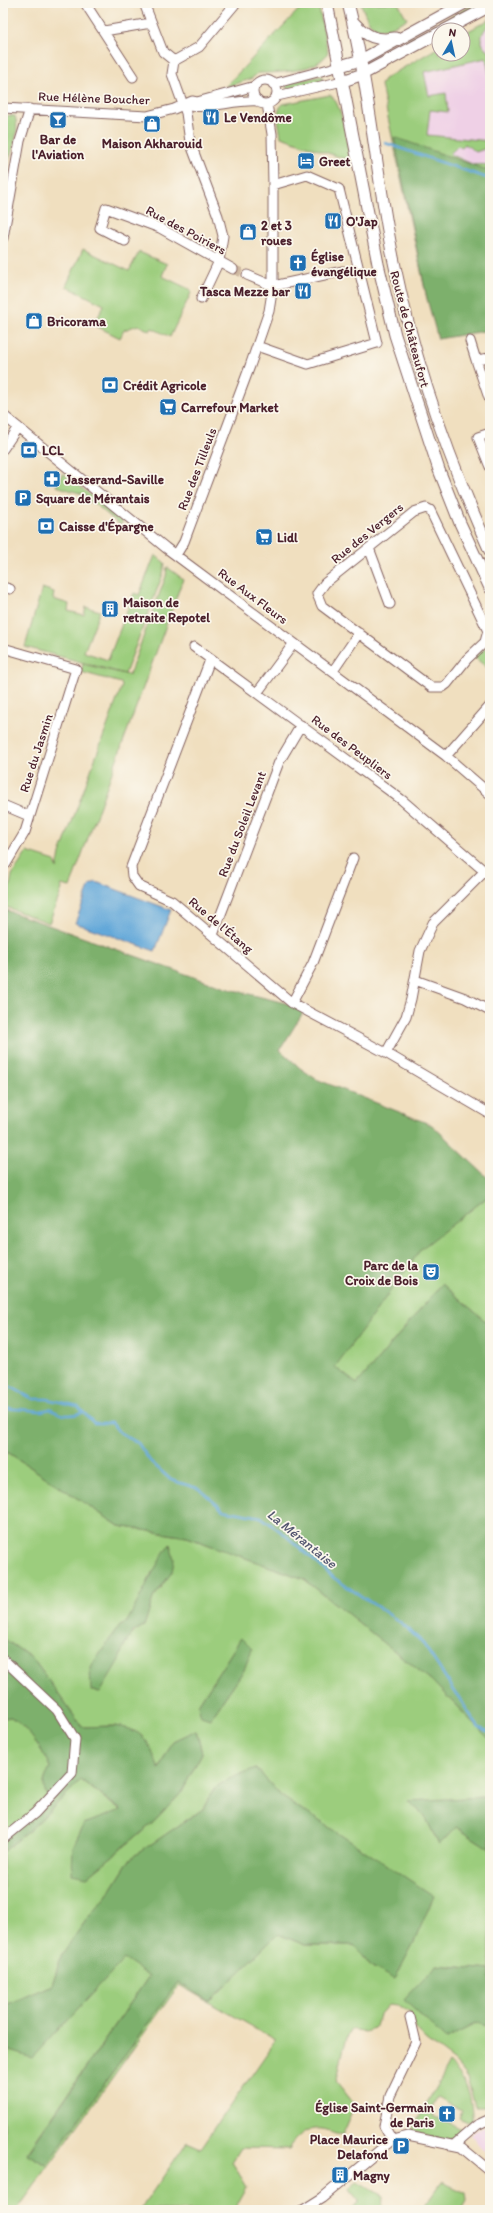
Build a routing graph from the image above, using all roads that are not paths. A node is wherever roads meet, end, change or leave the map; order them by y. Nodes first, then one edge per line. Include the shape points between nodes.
1 (85, 3) edge
2 (144, 3) edge
3 (236, 3) edge
4 (327, 3) edge
5 (348, 3) edge
6 (465, 3) edge
7 (490, 6) edge
8 (461, 22) edge
9 (151, 23) junction
10 (353, 23) junction
11 (104, 31) junction
12 (402, 37) junction
13 (431, 38) edge
14 (361, 60) junction
15 (174, 61) junction
16 (340, 66) junction
17 (363, 74) junction
18 (133, 76) dead end
19 (342, 81) junction
20 (274, 84) junction
21 (255, 86) junction
22 (276, 96) junction
23 (262, 103) junction
24 (182, 104) junction
25 (3, 108) edge
26 (30, 109) junction
27 (273, 185) junction
28 (3, 238) edge
29 (124, 241) dead end
30 (219, 262) junction
31 (232, 269) tunnel mouth
32 (343, 271) tunnel mouth
33 (247, 275) tunnel mouth
34 (273, 286) junction
35 (201, 299) dead end
36 (470, 341) dead end
37 (258, 346) junction
38 (490, 358) edge
39 (476, 360) junction
40 (490, 401) edge
41 (3, 415) edge
42 (18, 428) junction
43 (490, 433) edge
44 (3, 449) edge
45 (490, 467) edge
46 (369, 548) junction
47 (490, 551) edge
48 (176, 555) junction
49 (490, 588) edge
50 (390, 604) dead end
51 (359, 634) junction
52 (294, 643) junction
53 (194, 647) dead end
54 (3, 648) edge
55 (210, 660) junction
56 (333, 671) junction
57 (257, 693) junction
58 (490, 706) edge
59 (301, 725) junction
60 (446, 756) junction
61 (490, 794) edge
62 (3, 805) edge
63 (29, 816) junction
64 (353, 858) dead end
65 (6, 864) dead end
66 (488, 873) edge
67 (213, 935) junction
68 (415, 980) junction
69 (292, 1003) junction
70 (490, 1011) edge
71 (386, 1053) junction
72 (490, 1114) edge
73 (3, 1659) edge
74 (3, 1839) edge
75 (410, 2017) dead end
76 (490, 2119) edge
77 (392, 2140) junction
78 (454, 2145) junction
79 (490, 2171) edge
80 (303, 2210) edge

1 - 11 street
2 - 9 street
3 - 15 street via 199,47
4 - 16 main road, Route de Châteaufort
5 - 10 main road, Route de Châteaufort
6 - 12 main road
7 - 8 main road
9 - 11 street
9 - 15 street via 164,52
10 - 12 main road via 371,37 384,40
10 - 14 main road, Route de Châteaufort
11 - 18 street
12 - 14 main road
13 - 17 main road
14 - 16 main road
14 - 17 main road, Route de Châteaufort
15 - 24 street via 172,74
16 - 19 main road, Route de Châteaufort
16 - 20 street
17 - 19 main road
17 - 47 main road, Route de Châteaufort via 394,262 411,331 435,413
19 - 22 street
19 - 49 main road, Route de Châteaufort via 378,264 395,335 439,470
20 - 21 street via 262,80
20 - 22 street
21 - 23 street via 253,94
21 - 24 street, Rue Hélène Boucher
22 - 23 street via 274,100
23 - 24 street via 243,100 192,108
23 - 27 street, Rue des Tilleuls via 272,134
24 - 26 street, Rue Hélène Boucher via 174,109 147,116
24 - 30 street via 186,113 190,142 223,236
25 - 26 street, Rue Hélène Boucher
26 - 28 street via 20,141
27 - 34 street, Rue des Tilleuls
27 - 37 street via 308,175 339,189 378,343 308,364
29 - 30 street, Rue des Poiriers via 100,228 106,208 160,228
30 - 31 street, Rue des Poiriers
30 - 35 street
32 - 34 street
33 - 34 street
34 - 37 street, Rue des Tilleuls via 269,311
36 - 39 street
37 - 48 street, Rue des Tilleuls via 184,542
38 - 39 street
39 - 40 street
41 - 42 street, Rue Aux Fleurs
42 - 44 street
42 - 48 street, Rue Aux Fleurs
43 - 45 street via 478,437
46 - 50 street
46 - 51 street, Rue des Vergers via 325,583 317,594 322,606
46 - 51 street, Rue des Vergers via 414,512 420,509 430,510 488,631 488,637 447,684 438,688 431,687
48 - 52 street, Rue Aux Fleurs
51 - 56 street
52 - 56 street, Rue Aux Fleurs
52 - 57 street
53 - 55 street, Rue des Peupliers
54 - 63 street, Rue du Jasmin via 76,669
55 - 57 street, Rue des Peupliers
55 - 67 street, Rue de l'Étang via 131,867 132,876 139,886 172,901
56 - 60 street, Rue Aux Fleurs
57 - 59 street, Rue des Peupliers
58 - 60 street
59 - 66 street, Rue des Peupliers via 402,800
59 - 67 street, Rue du Soleil Levant via 279,762
60 - 61 street, Rue Aux Fleurs
62 - 63 street
63 - 65 street, Rue du Jasmin via 25,832
64 - 69 street via 313,963
66 - 68 street via 433,923 420,951
67 - 69 street, Rue de l'Étang
68 - 70 street via 465,998
68 - 71 street via 406,1017
69 - 71 street, Rue de l'Étang
71 - 72 street, Rue de l'Étang
73 - 74 street via 57,1710 75,1739 72,1773 35,1813
75 - 77 street via 416,2042 390,2096 384,2126
76 - 78 street via 477,2125
77 - 78 street via 408,2136
77 - 80 street via 322,2198
78 - 79 street via 469,2152

